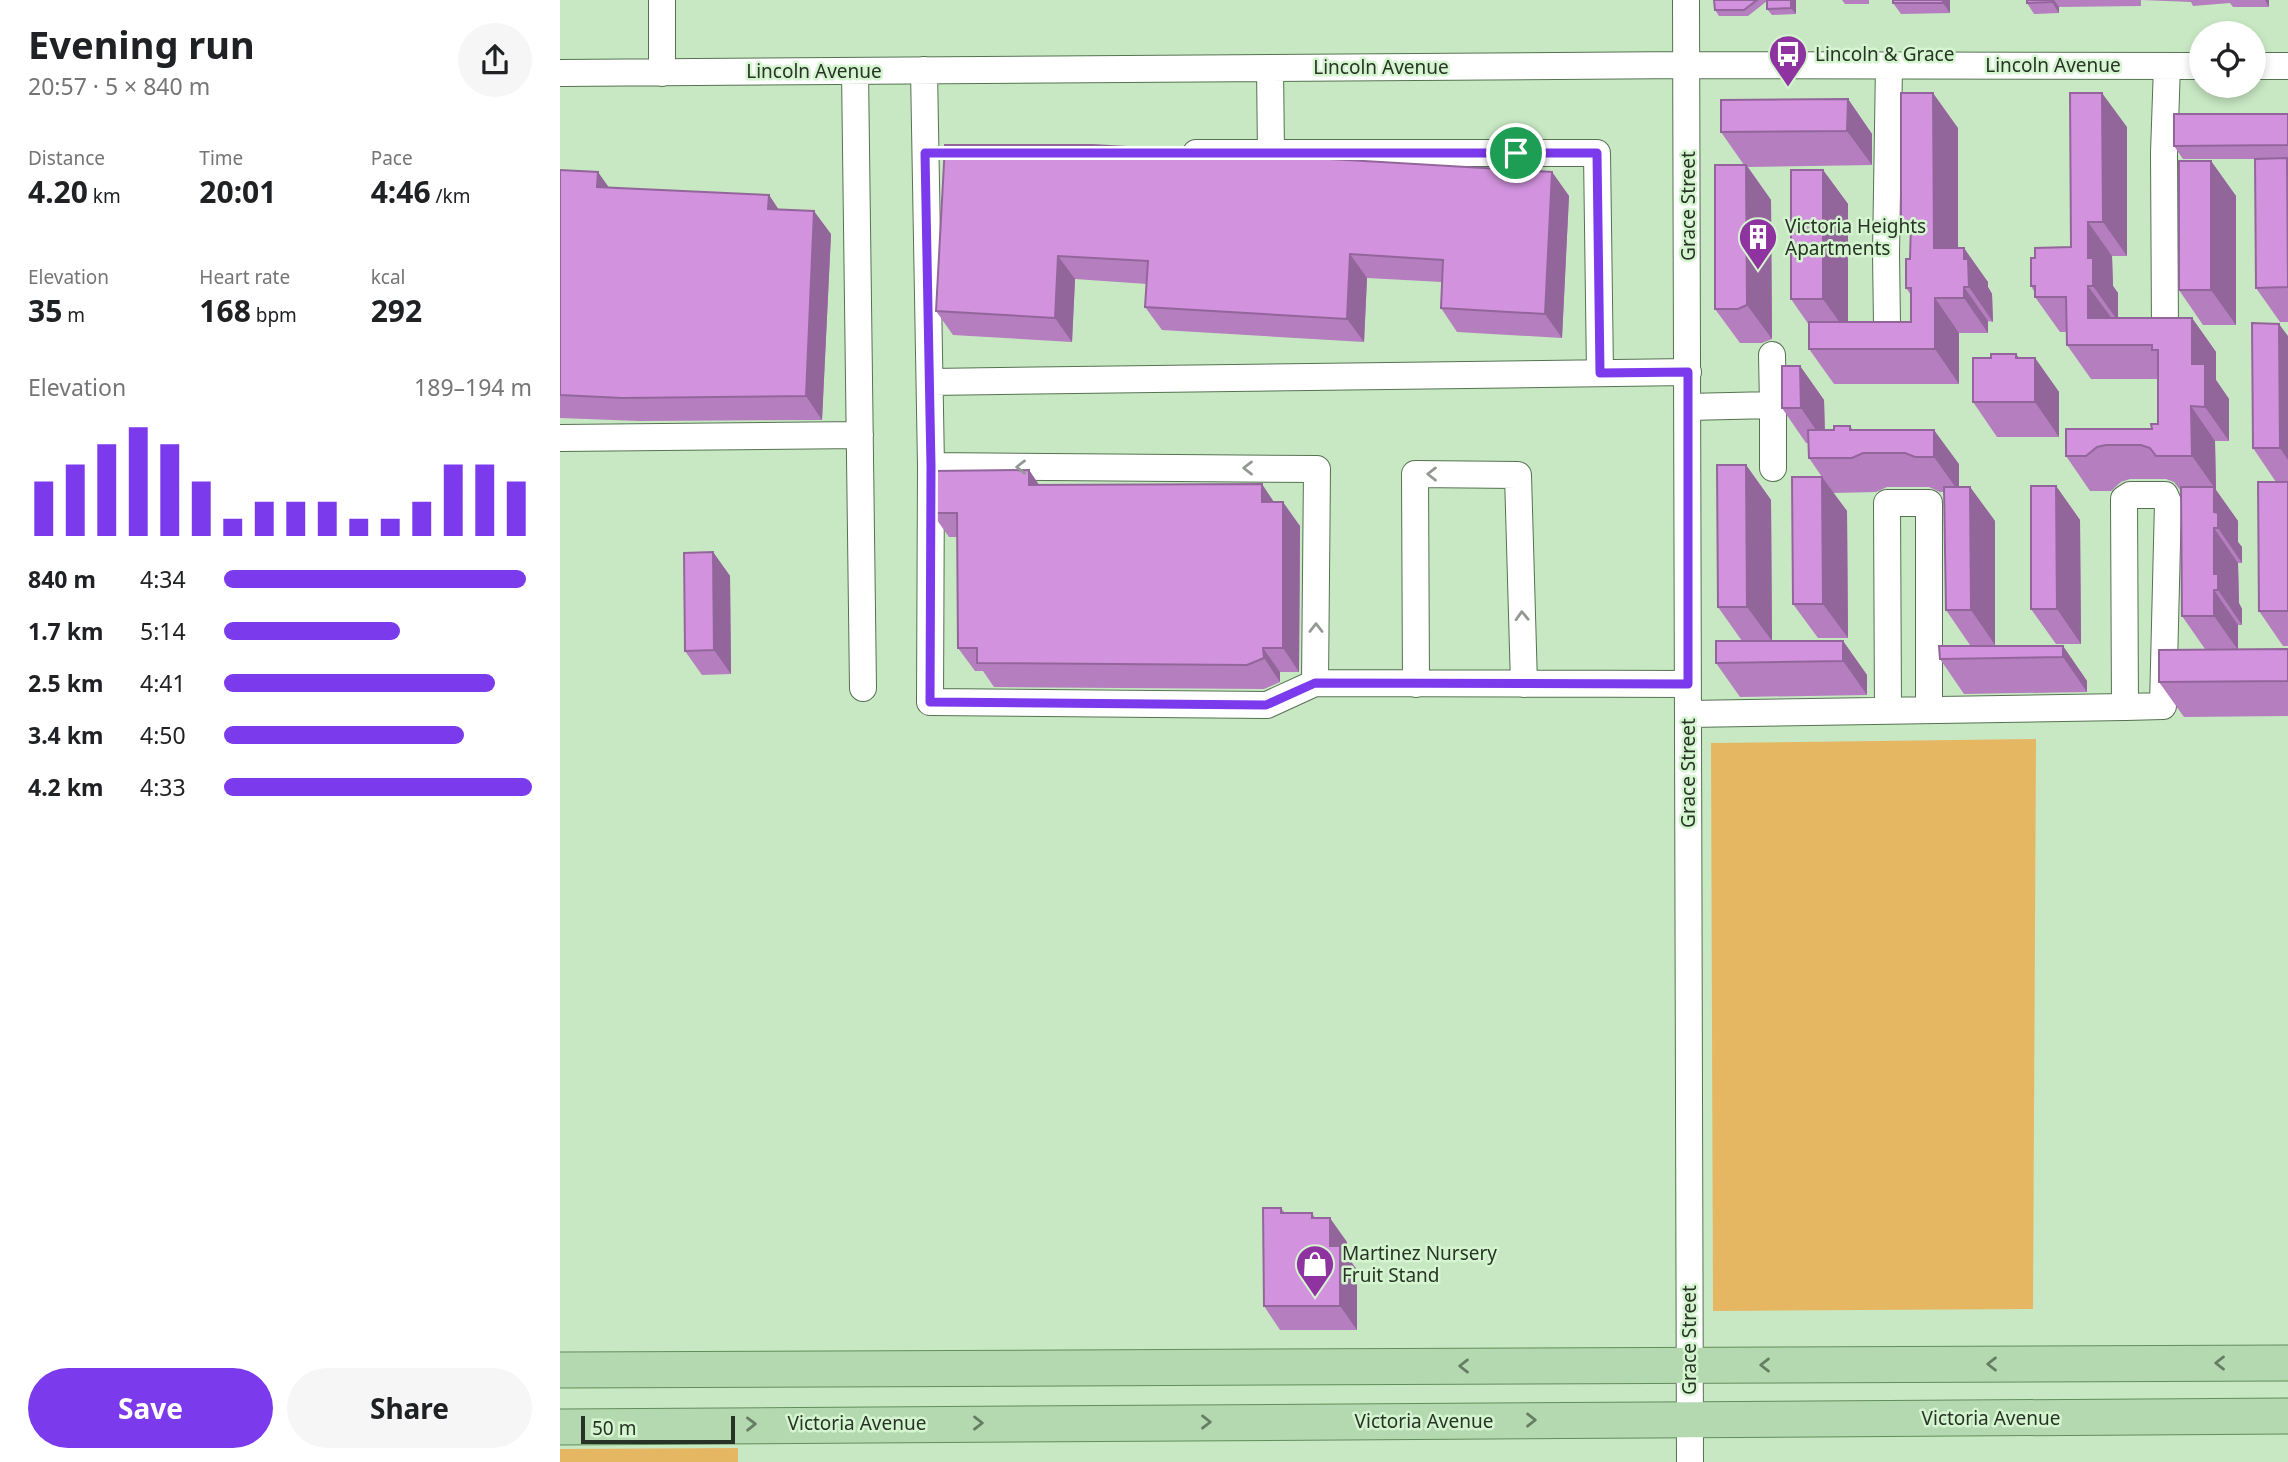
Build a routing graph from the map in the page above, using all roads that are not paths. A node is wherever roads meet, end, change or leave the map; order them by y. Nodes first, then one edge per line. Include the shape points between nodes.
1 (662, 0) edge
2 (1686, 0) edge
3 (1687, 65) junction
4 (1889, 65) junction
5 (2167, 66) junction
6 (2189, 66) edge
7 (2266, 66) edge
8 (2288, 66) edge
9 (1270, 68) junction
10 (855, 71) junction
11 (923, 71) junction
12 (560, 73) edge
13 (662, 73) junction
14 (925, 153) junction
15 (953, 153) edge
16 (1174, 153) edge
17 (1271, 153) junction
18 (1887, 324) edge
19 (2165, 329) edge
20 (1772, 355) dead end
21 (1688, 372) junction
22 (1600, 373) junction
23 (930, 382) junction
24 (1773, 405) junction
25 (1687, 407) junction
26 (860, 435) junction
27 (560, 438) edge
28 (931, 466) junction
29 (1773, 468) dead end
30 (1315, 683) junction
31 (1416, 684) junction
32 (1524, 684) junction
33 (1688, 684) junction
34 (863, 688) dead end
35 (2125, 707) junction
36 (1930, 709) junction
37 (1888, 710) junction
38 (1688, 714) junction
39 (2288, 1363) edge
40 (1690, 1365) junction
41 (560, 1370) edge
42 (2288, 1416) edge
43 (1689, 1419) junction
44 (560, 1427) edge
45 (1690, 1462) edge

1 - 13 street
2 - 3 street, Grace Street
3 - 4 street, Lincoln Avenue
3 - 9 street, Lincoln Avenue
3 - 21 street, Grace Street
4 - 5 street, Lincoln Avenue
4 - 18 street
5 - 6 street, Lincoln Avenue
5 - 19 street
7 - 8 street
9 - 11 street, Lincoln Avenue
9 - 17 street
10 - 11 street, Lincoln Avenue
10 - 13 street, Lincoln Avenue
10 - 26 street
11 - 14 street
12 - 13 street, Lincoln Avenue
14 - 15 street
14 - 23 street
16 - 17 street
17 - 22 street via 1597,153
20 - 24 street
21 - 22 street
21 - 25 street, Grace Street
22 - 23 street
23 - 28 street
24 - 25 street
24 - 29 street
25 - 33 street, Grace Street
26 - 27 street
26 - 34 street
30 -> 28 street via 1317,469
28 - 30 street via 930,702 1266,705
30 - 31 street
31 - 32 street
32 -> 31 street via 1518,475 1415,474
32 - 33 street
33 - 38 street, Grace Street
35 - 35 street via 2163,706 2165,495 2124,499
35 - 36 street
36 - 37 street
36 - 37 street via 1929,502 1887,503
37 - 38 street
38 - 40 street, Grace Street
39 -> 40 main road
40 -> 41 main road
40 - 43 street, Grace Street
42 - 43 main road, Victoria Avenue
44 -> 43 main road, Victoria Avenue
43 - 45 street, Grace Street

